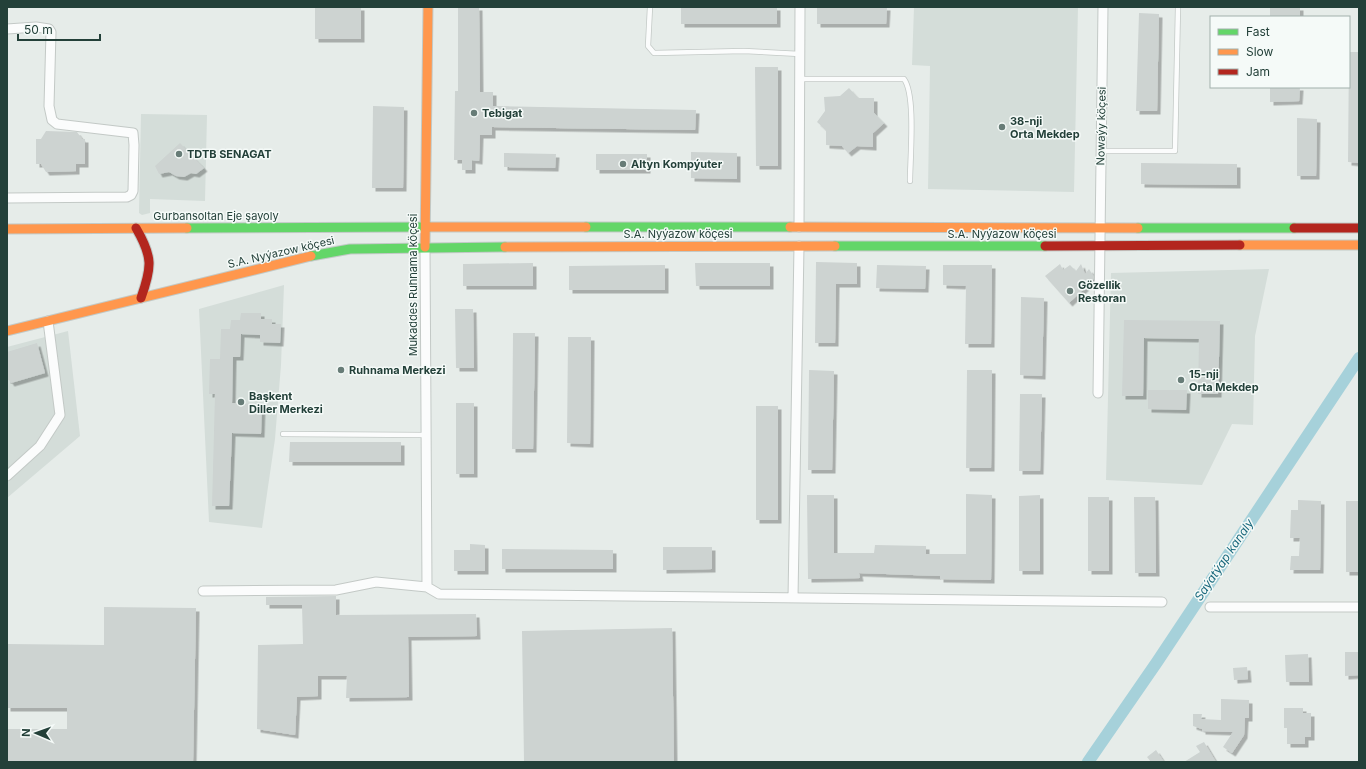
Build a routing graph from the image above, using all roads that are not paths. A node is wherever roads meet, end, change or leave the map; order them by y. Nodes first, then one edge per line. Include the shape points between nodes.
1 (428, 7) edge
2 (650, 7) edge
3 (800, 7) edge
4 (1103, 7) edge
5 (1178, 7) edge
6 (7, 29) edge
7 (800, 54) junction
8 (800, 79) junction
9 (1101, 151) junction
10 (910, 181) dead end
11 (7, 198) edge
12 (425, 227) junction
13 (799, 227) junction
14 (1100, 227) junction
15 (136, 228) junction
16 (1359, 228) edge
17 (7, 229) edge
18 (1359, 245) edge
19 (799, 246) junction
20 (1100, 246) junction
21 (425, 247) junction
22 (142, 298) junction
23 (48, 321) junction
24 (7, 331) edge
25 (1098, 393) dead end
26 (283, 434) dead end
27 (426, 435) junction
28 (7, 476) edge
29 (427, 587) junction
30 (203, 591) dead end
31 (793, 598) junction
32 (1162, 602) dead end
33 (1210, 606) dead end
34 (1359, 607) edge

1 - 12 main road, Mukaddes Ruhnama köçesi
2 - 7 lane via 648,46 654,53 744,51
3 - 7 street
4 - 9 street, Nowaýy köçesi
5 - 9 lane via 1175,151
6 - 11 street via 43,27 51,32 48,106 52,120 57,124 133,132 134,145 133,191 127,197
7 - 8 street
8 - 10 lane via 904,79 908,84 910,102
8 - 13 street
9 - 14 street, Nowaýy köçesi
12 - 13 main road, S.A. Nyýazow köçesi
12 - 15 main road, Gurbansoltan Eje şayoly
12 - 21 main road, Mukaddes Ruhnama köçesi
13 - 14 main road, S.A. Nyýazow köçesi
14 - 16 main road, S.A. Nyýazow köçesi
14 - 20 street, Nowaýy köçesi
15 - 17 main road, Gurbansoltan Eje şayoly
15 - 22 main road via 151,257 150,274
18 - 20 main road, S.A. Nyýazow köçesi
19 - 20 main road, S.A. Nyýazow köçesi
19 - 21 main road, S.A. Nyýazow köçesi
19 - 31 street
20 - 25 street, Nowaýy köçesi
21 - 22 main road, S.A. Nyýazow köçesi via 350,249 324,253
21 - 27 street, Mukaddes Ruhnama köçesi
22 - 23 main road, S.A. Nyýazow köçesi
23 - 24 main road, S.A. Nyýazow köçesi
23 - 28 street via 60,415 40,446
26 - 27 lane
27 - 29 street, Mukaddes Ruhnama köçesi
29 - 30 street via 376,582 336,590
29 - 31 street via 439,594
31 - 32 street
33 - 34 street

